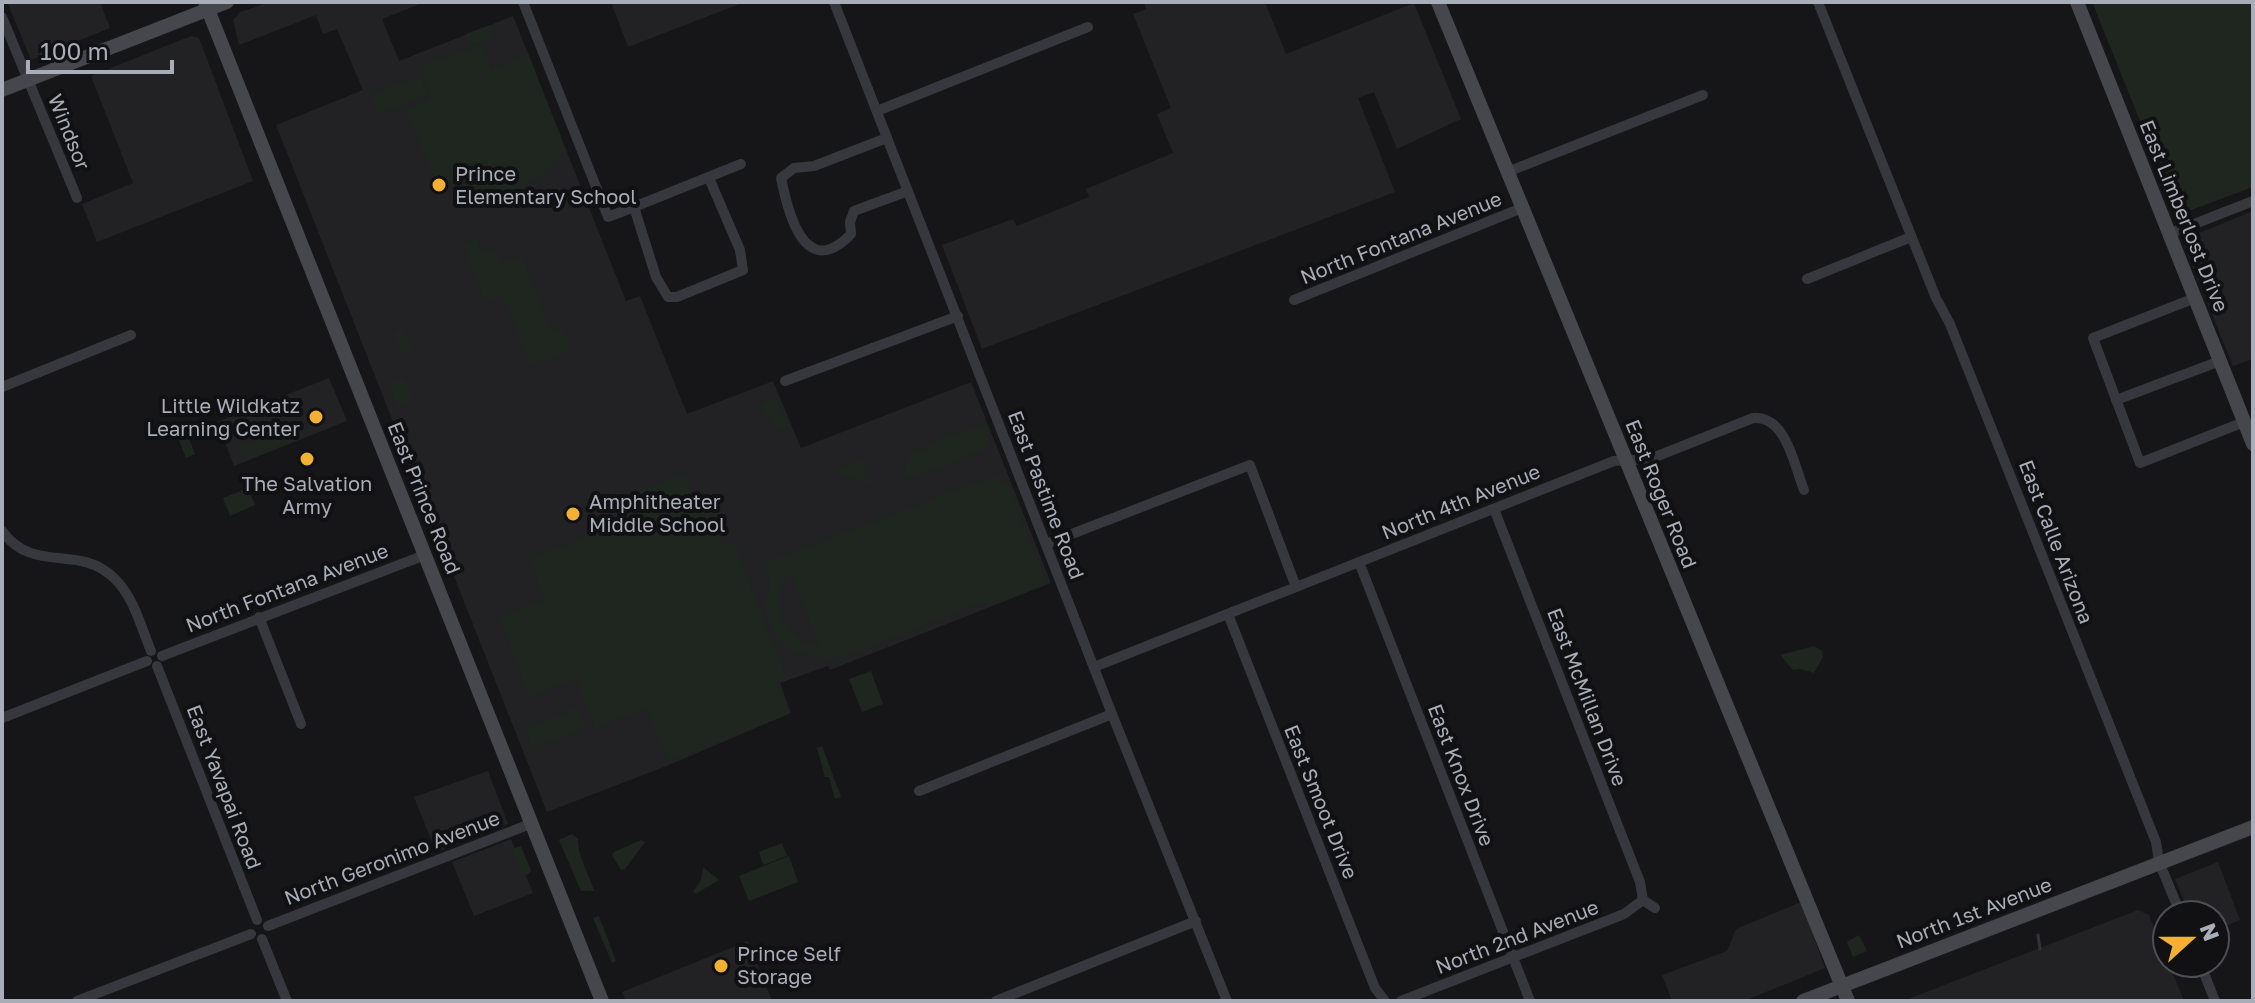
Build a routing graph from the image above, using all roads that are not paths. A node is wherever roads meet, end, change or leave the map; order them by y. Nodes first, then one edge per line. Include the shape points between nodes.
1 (227, 2) edge
2 (523, 2) edge
3 (1438, 2) edge
4 (1818, 2) edge
5 (2077, 2) edge
6 (838, 3) edge
7 (207, 6) edge
8 (2, 17) edge
9 (1088, 27) dead end
10 (28, 80) junction
11 (2, 90) edge
12 (1703, 95) dead end
13 (877, 111) junction
14 (887, 138) junction
15 (741, 164) dead end
16 (1507, 172) junction
17 (709, 178) junction
18 (908, 191) junction
19 (77, 198) dead end
20 (2253, 201) edge
21 (634, 207) junction
22 (1522, 208) junction
23 (2169, 234) junction
24 (1911, 237) junction
25 (1807, 279) dead end
26 (2195, 298) junction
27 (1294, 300) dead end
28 (958, 316) junction
29 (131, 335) dead end
30 (2220, 361) junction
31 (785, 381) dead end
32 (2, 387) edge
33 (2116, 400) junction
34 (2244, 422) junction
35 (2253, 444) edge
36 (1627, 462) junction
37 (1804, 490) dead end
38 (1494, 509) junction
39 (2, 531) edge
40 (1046, 544) junction
41 (425, 555) junction
42 (1359, 562) junction
43 (1296, 587) junction
44 (1228, 614) junction
45 (259, 617) junction
46 (154, 659) junction
47 (1094, 667) junction
48 (1112, 714) junction
49 (2, 718) edge
50 (301, 724) dead end
51 (919, 791) dead end
52 (530, 824) junction
53 (2253, 827) edge
54 (2159, 862) junction
55 (2174, 899) edge
56 (1643, 900) junction
57 (1655, 908) dead end
58 (257, 920) junction
59 (1196, 921) junction
60 (268, 926) junction
61 (257, 936) junction
62 (1513, 958) junction
63 (2206, 979) edge
64 (1842, 986) junction
65 (77, 1001) edge
66 (287, 1001) edge
67 (602, 1001) edge
68 (996, 1001) edge
69 (1227, 1001) edge
70 (1385, 1001) edge
71 (1401, 1001) edge
72 (1530, 1001) edge
73 (1803, 1001) edge
74 (1848, 1001) edge
75 (2215, 1001) edge

1 - 7 main road
2 - 21 street via 608,217
3 - 16 main road, East Roger Road
4 - 24 street, East Calle Arizona
5 - 23 main road, East Limberlost Drive
6 - 13 street, East Pastime Road
7 - 10 main road
7 - 41 main road, East Prince Road
8 - 10 street, Windsor
9 - 13 street
10 - 11 main road
10 - 19 street, Windsor
12 - 16 street, North Fontana Avenue
13 - 14 street, East Pastime Road
14 - 18 street, East Pastime Road
14 - 18 street via 786,171 781,178 787,207 805,245 815,251 842,243 851,234 854,211
15 - 17 street
16 - 22 main road, East Roger Road
17 - 21 street
17 - 21 street via 740,250 743,270 677,297 668,297 656,277
18 - 28 street, East Pastime Road
20 - 23 street
22 - 27 street, North Fontana Avenue
22 - 36 main road, East Roger Road
23 - 26 main road, East Limberlost Drive
24 - 25 street
24 - 54 street, East Calle Arizona via 2001,451 2156,842
26 - 30 main road, East Limberlost Drive
26 - 33 street via 2093,338
28 - 31 street
28 - 40 street, East Pastime Road
29 - 32 street
30 - 33 street
30 - 34 main road, East Limberlost Drive
33 - 34 street via 2140,463
34 - 35 main road, East Limberlost Drive
36 - 37 street, North 4th Avenue via 1650,459 1761,417 1775,423 1783,435
36 - 38 street, North 4th Avenue via 1614,461
36 - 64 main road, East Roger Road
38 - 42 street, North 4th Avenue
38 - 56 street, East McMillan Drive
39 - 46 street, East Yavapai Road via 32,555 86,560 105,570 132,602
40 - 43 street via 1250,465
40 - 47 street, East Pastime Road
41 - 45 street, North Fontana Avenue
41 - 52 main road, East Prince Road
42 - 43 street, North 4th Avenue
42 - 62 street, East Knox Drive
43 - 44 street, North 4th Avenue
44 - 47 street, North 4th Avenue
44 - 70 street, East Smoot Drive via 1375,988
45 - 46 street, North Fontana Avenue
45 - 50 street
46 - 49 street, North Fontana Avenue
46 - 58 street, East Yavapai Road
47 - 48 street, East Pastime Road
48 - 51 street
48 - 59 street, East Pastime Road
52 - 60 street, North Geronimo Avenue
52 - 67 main road, East Prince Road
53 - 54 main road, North 1st Avenue
54 - 55 street
54 - 64 main road, North 1st Avenue
56 - 57 street
56 - 62 street, North 2nd Avenue via 1633,910
58 - 60 street
58 - 61 street via 250,928
59 - 68 street
59 - 69 street, East Pastime Road
60 - 61 street via 268,934
61 - 65 street
61 - 66 street
62 - 71 street, North 2nd Avenue
62 - 72 street, East Knox Drive
63 - 75 street
64 - 73 main road, North 1st Avenue
64 - 74 main road, East Roger Road

